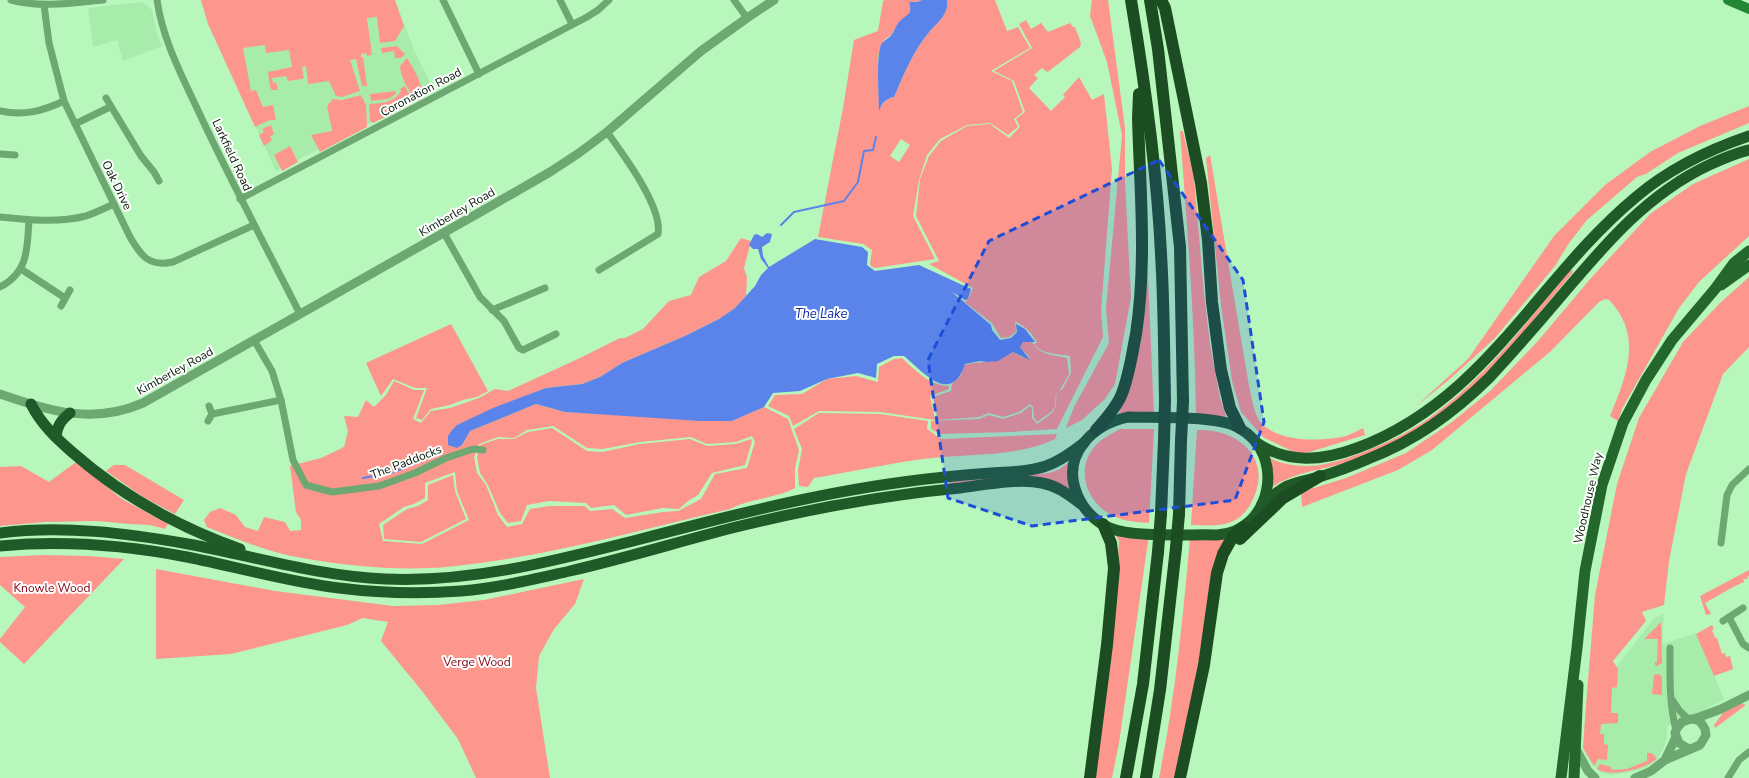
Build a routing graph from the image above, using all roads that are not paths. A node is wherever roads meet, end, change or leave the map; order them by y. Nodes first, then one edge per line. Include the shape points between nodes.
1 (11, 0) edge
2 (103, 0) edge
3 (157, 0) edge
4 (442, 0) edge
5 (560, 0) edge
6 (609, 0) edge
7 (734, 0) edge
8 (774, 0) edge
9 (1131, 0) edge
10 (1150, 0) edge
11 (1161, 0) edge
12 (1728, 0) edge
13 (44, 5) junction
14 (1745, 8) edge
15 (1749, 14) edge
16 (747, 18) junction
17 (572, 24) junction
18 (1141, 64) junction
19 (479, 74) junction
20 (106, 98) dead end
21 (64, 101) junction
22 (110, 107) junction
23 (0, 111) edge
24 (75, 124) junction
25 (607, 132) junction
26 (1749, 136) edge
27 (1749, 150) edge
28 (0, 154) edge
29 (15, 155) dead end
30 (159, 181) dead end
31 (240, 199) junction
32 (114, 204) junction
33 (0, 217) edge
34 (29, 220) junction
35 (254, 225) junction
36 (444, 234) junction
37 (1749, 251) edge
38 (1749, 266) edge
39 (21, 269) junction
40 (599, 270) dead end
41 (0, 287) edge
42 (545, 288) dead end
43 (1715, 289) junction
44 (70, 290) dead end
45 (66, 298) junction
46 (60, 306) dead end
47 (492, 310) junction
48 (300, 314) junction
49 (556, 334) dead end
50 (254, 340) junction
51 (0, 394) edge
52 (281, 400) junction
53 (31, 404) junction
54 (209, 406) dead end
55 (70, 413) junction
56 (212, 414) junction
57 (208, 421) dead end
58 (1240, 428) junction
59 (1096, 430) junction
60 (56, 437) junction
61 (1084, 443) junction
62 (1257, 443) junction
63 (483, 450) dead end
64 (1749, 469) edge
65 (1320, 476) junction
66 (1081, 504) junction
67 (1262, 504) junction
68 (1103, 524) junction
69 (1243, 527) junction
70 (0, 533) edge
71 (1721, 544) dead end
72 (0, 546) edge
73 (287, 566) junction
74 (1214, 596) junction
75 (1743, 608) dead end
76 (1577, 648) junction
77 (1749, 648) edge
78 (1672, 653) dead end
79 (1748, 698) edge
80 (1672, 699) junction
81 (1721, 709) junction
82 (1691, 719) junction
83 (1705, 729) junction
84 (1676, 733) junction
85 (1576, 749) junction
86 (1689, 749) junction
87 (1749, 752) edge
88 (1665, 760) junction
89 (1562, 772) edge
90 (1653, 774) edge
91 (1090, 778) edge
92 (1126, 778) edge
93 (1146, 778) edge
94 (1180, 778) edge
95 (1566, 778) edge
96 (1574, 778) edge
97 (1595, 778) edge
98 (1635, 778) edge
99 (1728, 778) edge

1 - 13 street
2 - 13 street
3 - 31 street, Larkfield Road via 162,28 172,55
4 - 19 street
5 - 17 street
6 - 17 street, Coronation Road via 598,10
7 - 16 street
8 - 16 street, Kimberley Road
9 - 18 highway
10 - 93 highway, bridge via 1158,49 1180,247 1183,401 1176,548 1160,690
11 - 58 highway via 1165,8 1201,183 1221,370 1230,408
12 - 14 main road
13 - 21 street, Oak Drive via 49,43
14 - 15 main road
16 - 25 street, Kimberley Road via 701,52
17 - 19 street, Coronation Road
18 - 59 highway via 1138,118 1142,264 1137,323 1134,346 1120,396
18 - 92 highway, bridge via 1161,253 1165,400 1158,552 1144,676
19 - 31 street, Coronation Road
20 - 22 street
21 - 23 street via 46,110 35,112
21 - 24 street, Oak Drive
22 - 24 street
22 - 30 street via 140,156
24 - 32 street, Oak Drive
25 - 36 street, Kimberley Road via 550,172
25 - 40 street via 642,182 659,229 658,234
26 - 62 highway via 1675,169 1636,197 1578,255 1468,378 1421,416 1365,445 1321,458 1289,458
27 - 65 highway via 1729,156 1692,174 1637,214 1608,241 1498,369 1468,399 1433,426 1344,469
28 - 29 street
31 - 35 street, Larkfield Road
32 - 34 street via 73,218
32 - 35 street, Oak Drive via 139,252 154,263 164,264 184,259
33 - 34 street
34 - 39 street via 27,254
35 - 48 street, Larkfield Road
36 - 47 street via 480,297
36 - 48 street, Kimberley Road
37 - 43 main road, Woodhouse Way via 1734,262
38 - 43 main road, Woodhouse Way
39 - 41 street
39 - 45 street
42 - 47 street
43 - 76 main road, Woodhouse Way via 1672,340 1646,380 1623,423 1602,485 1585,571
44 - 45 street
45 - 46 street
47 - 49 street via 504,321 519,348 523,350
48 - 50 street, Kimberley Road
50 - 52 street, The Paddocks via 272,371
50 - 55 street, Kimberley Road via 155,397 129,409 100,415
51 - 53 street, Kimberley Road
52 - 56 street
52 - 63 street, The Paddocks via 293,460 306,485 332,492 379,486 446,458 473,449
53 - 55 street, Kimberley Road
53 - 60 highway via 37,416
54 - 56 street
55 - 60 highway via 58,424
56 - 57 street
58 - 59 highway via 1215,421 1128,417 1110,422
58 - 62 highway
59 - 61 highway
60 - 73 highway via 92,470 138,502 196,533
61 - 66 highway via 1074,459 1072,473
61 - 73 highway via 1065,457 1043,468 943,476 816,496 540,564 482,575 438,579 384,579
62 - 67 highway via 1266,461 1269,478
64 - 71 street via 1732,485 1727,495
65 - 67 highway via 1286,486
65 - 74 highway via 1283,498 1243,535 1224,564
66 - 68 highway
66 - 72 highway via 1056,487 1037,482 1013,482 901,495 774,518 593,565 504,585 439,592 385,592 339,588 186,557 122,547 63,543
67 - 69 highway via 1254,517
68 - 69 highway via 1114,530 1127,532 1217,535 1228,534
68 - 91 highway via 1111,543 1114,568
69 - 74 highway via 1232,538 1223,554
70 - 73 highway via 66,530 109,533 189,544
74 - 94 highway via 1204,665
75 - 77 street via 1726,619 1743,644
76 - 85 main road, Woodhouse Way
76 - 89 main road, Woodhouse Way
78 - 80 street
79 - 81 street
80 - 82 street via 1679,710
80 - 84 street
81 - 82 street
81 - 83 street
82 - 83 street via 1700,722
82 - 84 street via 1682,722
83 - 86 street via 1704,741 1696,748
84 - 86 street via 1681,746
84 - 88 street
85 - 96 main road, Woodhouse Way
85 - 97 street via 1588,771
86 - 88 street
87 - 99 street via 1739,760
88 - 90 street
89 - 95 main road
90 - 98 street

